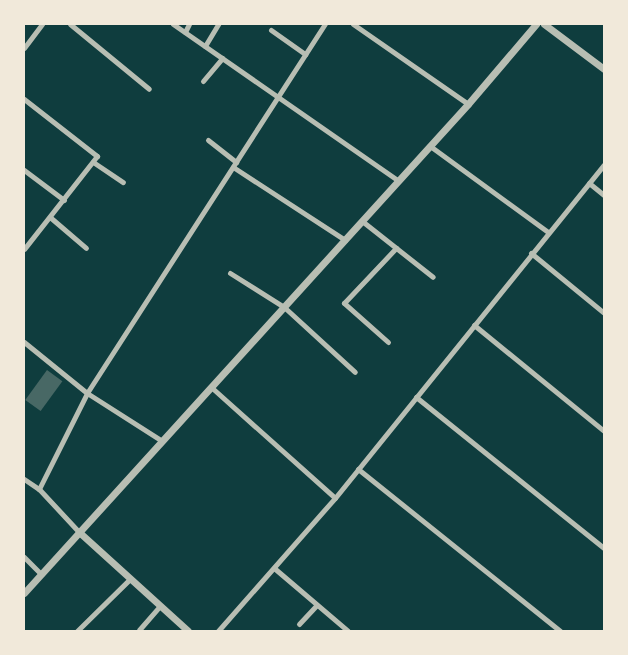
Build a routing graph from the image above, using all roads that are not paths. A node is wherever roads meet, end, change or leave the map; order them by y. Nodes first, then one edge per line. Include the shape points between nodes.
1 (42, 24) edge
2 (70, 24) edge
3 (173, 24) edge
4 (189, 24) edge
5 (218, 24) edge
6 (325, 24) edge
7 (353, 24) edge
8 (536, 24) edge
9 (544, 24) edge
10 (271, 30) dead end
11 (185, 32) junction
12 (205, 46) junction
13 (24, 48) edge
14 (305, 54) junction
15 (222, 58) junction
16 (604, 69) edge
17 (203, 81) dead end
18 (149, 89) dead end
19 (278, 97) junction
20 (24, 100) edge
21 (468, 104) junction
22 (208, 140) dead end
23 (430, 146) junction
24 (92, 162) junction
25 (235, 164) junction
26 (604, 165) edge
27 (24, 170) edge
28 (398, 181) junction
29 (123, 182) dead end
30 (589, 183) junction
31 (604, 195) edge
32 (64, 200) junction
33 (51, 218) junction
34 (362, 221) junction
35 (548, 232) junction
36 (345, 240) junction
37 (86, 248) dead end
38 (396, 248) junction
39 (24, 250) edge
40 (531, 253) junction
41 (230, 274) dead end
42 (433, 277) dead end
43 (284, 307) junction
44 (604, 312) edge
45 (474, 325) junction
46 (24, 342) edge
47 (388, 342) dead end
48 (355, 372) dead end
49 (211, 387) junction
50 (87, 393) junction
51 (416, 397) junction
52 (604, 431) edge
53 (162, 441) junction
54 (358, 469) junction
55 (24, 479) edge
56 (39, 489) junction
57 (335, 498) junction
58 (79, 532) junction
59 (604, 548) edge
60 (24, 557) edge
61 (274, 568) junction
62 (41, 574) junction
63 (130, 579) junction
64 (24, 593) edge
65 (317, 605) junction
66 (160, 606) junction
67 (299, 624) dead end
68 (139, 630) edge
69 (77, 631) edge
70 (188, 631) edge
71 (218, 631) edge
72 (348, 631) edge
73 (560, 631) edge

1 - 13 street
2 - 18 street
3 - 11 street
4 - 11 street
5 - 12 street
6 - 14 street
7 - 21 street
8 - 21 street
9 - 16 street
10 - 14 street
11 - 12 street
12 - 15 street
14 - 19 street
15 - 17 street
15 - 19 street
19 - 25 street
19 - 28 street
20 - 24 street via 97,156
21 - 23 street
22 - 25 street
23 - 28 street
23 - 35 street
24 - 29 street
24 - 32 street
25 - 36 street
25 - 50 street
26 - 30 street
27 - 32 street
28 - 34 street
30 - 31 street
30 - 35 street
32 - 33 street
33 - 37 street
33 - 39 street
34 - 36 street
34 - 38 street
35 - 40 street
36 - 43 street
38 - 42 street
38 - 47 street via 344,303
40 - 44 street
40 - 45 street
41 - 43 street
43 - 48 street
43 - 49 street
45 - 51 street
45 - 52 street
46 - 50 street
49 - 53 street
49 - 57 street
50 - 53 street
50 - 56 street
51 - 54 street
51 - 59 street
53 - 58 street
54 - 57 street
54 - 73 street
55 - 56 street
56 - 58 street
57 - 61 street
58 - 62 street
58 - 63 street
60 - 62 street
61 - 65 street
61 - 71 street
62 - 64 street
63 - 66 street
63 - 69 street
65 - 67 street
65 - 72 street
66 - 68 street
66 - 70 street

